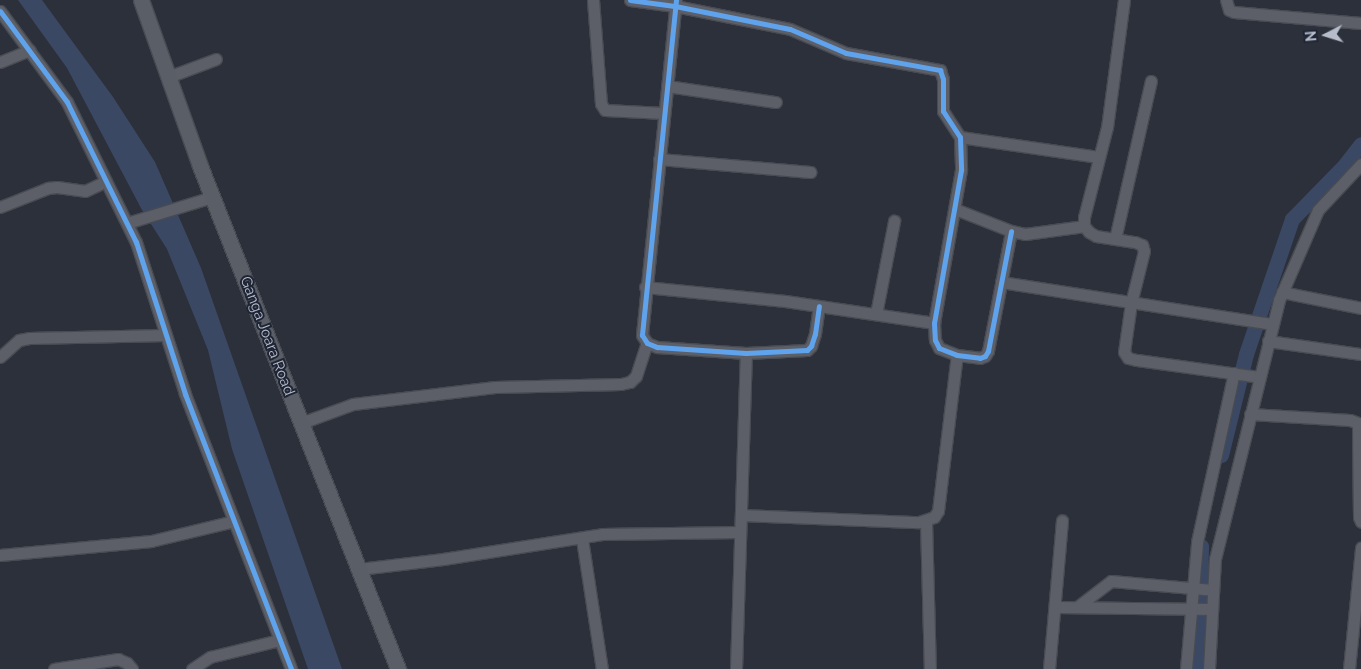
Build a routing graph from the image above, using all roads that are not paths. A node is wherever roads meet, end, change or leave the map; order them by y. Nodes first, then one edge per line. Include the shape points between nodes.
1 (141, 0) edge
2 (593, 0) edge
3 (630, 0) edge
4 (1124, 0) edge
5 (1226, 0) edge
6 (676, 3) edge
7 (0, 11) edge
8 (1361, 22) edge
9 (30, 50) junction
10 (216, 59) dead end
11 (0, 62) edge
12 (168, 77) junction
13 (1151, 81) dead end
14 (667, 86) junction
15 (776, 102) dead end
16 (664, 113) junction
17 (960, 137) junction
18 (1099, 157) junction
19 (659, 159) junction
20 (1361, 164) edge
21 (810, 172) dead end
22 (106, 181) junction
23 (212, 197) junction
24 (0, 207) edge
25 (955, 209) junction
26 (894, 221) dead end
27 (127, 223) junction
28 (1084, 226) junction
29 (1011, 231) junction
30 (1116, 238) junction
31 (1001, 282) junction
32 (645, 287) junction
33 (1282, 292) junction
34 (1131, 304) junction
35 (819, 306) junction
36 (1361, 308) edge
37 (876, 314) junction
38 (1263, 322) junction
39 (934, 323) junction
40 (166, 335) junction
41 (1268, 341) junction
42 (647, 343) junction
43 (746, 353) junction
44 (1361, 354) edge
45 (957, 356) junction
46 (0, 357) edge
47 (1246, 375) junction
48 (1250, 414) junction
49 (301, 423) junction
50 (1360, 459) edge
51 (741, 515) junction
52 (926, 521) junction
53 (1062, 521) dead end
54 (234, 522) junction
55 (1361, 522) edge
56 (740, 532) junction
57 (582, 538) junction
58 (1361, 548) edge
59 (0, 555) edge
60 (359, 569) junction
61 (1202, 589) junction
62 (1054, 607) junction
63 (1077, 607) junction
64 (1201, 610) junction
65 (1357, 638) edge
66 (280, 640) junction
67 (108, 664) edge
68 (54, 669) edge
69 (132, 669) edge
70 (192, 669) edge
71 (291, 669) edge
72 (398, 669) edge
73 (599, 669) edge
74 (736, 669) edge
75 (930, 669) edge
76 (1049, 669) edge
77 (1186, 669) edge
78 (1209, 669) edge
79 (1349, 669) edge

1 - 12 main road, Ganga Joara Road
2 - 16 street via 601,104 605,110
3 - 6 street
4 - 18 street via 1107,127
5 - 8 street via 1229,10 1234,12
6 - 14 street
6 - 17 street via 790,28 846,53 940,70 944,78 943,111
7 - 9 street
9 - 11 street
9 - 22 street via 67,102
10 - 12 street
12 - 23 main road, Ganga Joara Road
13 - 30 street
14 - 15 street
14 - 16 street
16 - 19 street
17 - 18 street
17 - 25 street via 961,170
18 - 28 street
19 - 21 street
19 - 32 street
20 - 33 street via 1318,210
22 - 24 street via 85,191 48,188
22 - 27 street
23 - 27 street
23 - 49 main road, Ganga Joara Road
25 - 29 street
25 - 39 street
26 - 37 street
27 - 40 street
28 - 29 street via 1037,234
28 - 30 street via 1096,236
29 - 31 street
30 - 34 street via 1142,245 1144,252
31 - 34 street
31 - 45 street via 985,356
32 - 35 street
32 - 42 street via 641,329
33 - 36 street
33 - 38 street
34 - 38 street
34 - 47 street via 1124,340 1124,352 1128,358
35 - 37 street
35 - 43 street via 815,334 807,350
37 - 39 street
38 - 41 street
39 - 45 street via 935,340 940,348
40 - 46 street via 29,338 19,340
40 - 54 street
41 - 44 street
41 - 47 street
42 - 43 street via 657,347
42 - 49 street via 636,376 630,382 495,387 362,403
43 - 51 street
45 - 52 street via 938,512
47 - 48 street
47 - 61 street via 1198,530
48 - 50 street via 1358,423
48 - 61 street via 1218,544
49 - 60 main road, Ganga Joara Road
50 - 55 street via 1358,516
51 - 52 street
51 - 56 street
52 - 75 street
53 - 62 street
54 - 59 street via 151,541
54 - 66 street
56 - 57 street via 616,533
56 - 74 street
57 - 60 street
57 - 73 street
58 - 65 street
60 - 72 main road, Ganga Joara Road
61 - 63 street via 1111,581
61 - 64 street
61 - 64 street
62 - 63 street
62 - 76 street
63 - 64 street
64 - 77 street
64 - 78 street
65 - 79 street
66 - 70 street via 210,657
66 - 71 street
67 - 68 street
67 - 69 street via 118,659 127,662

